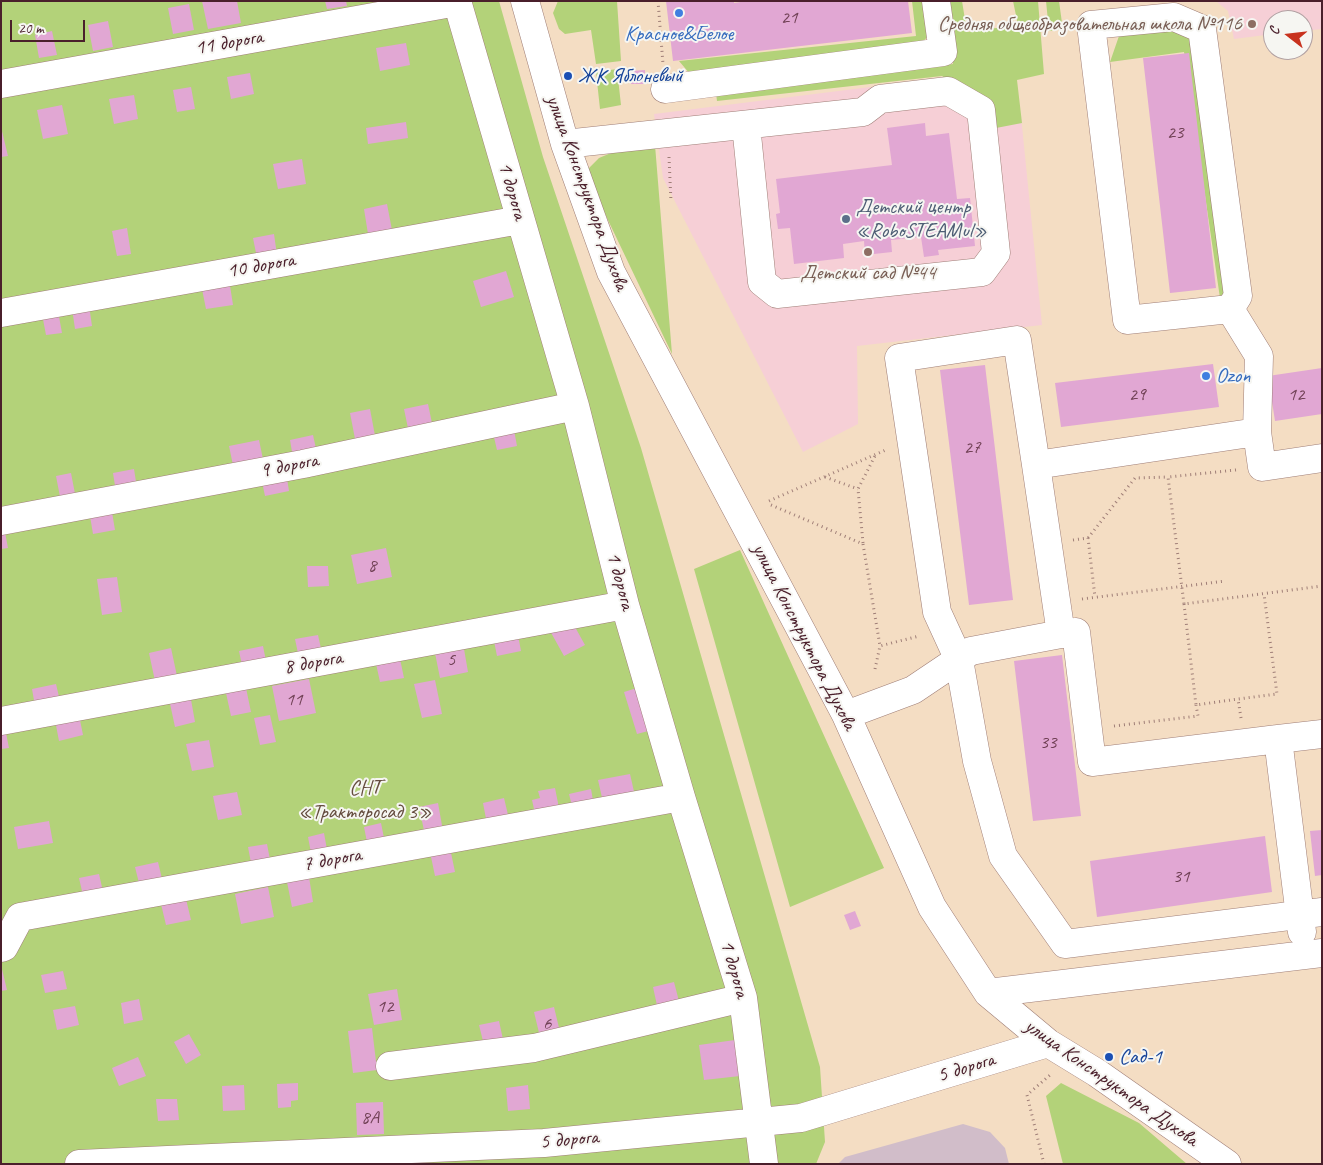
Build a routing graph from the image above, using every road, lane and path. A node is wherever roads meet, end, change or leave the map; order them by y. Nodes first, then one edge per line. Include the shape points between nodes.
1 (525, 1) edge
2 (658, 1) edge
3 (936, 1) edge
4 (457, 2) edge
5 (1130, 11) edge
6 (943, 52) junction
7 (1, 84) edge
8 (665, 89) joint
9 (948, 91) junction
10 (746, 125) junction
11 (565, 144) junction
12 (520, 220) junction
13 (1230, 309) junction
14 (1, 313) edge
15 (575, 406) junction
16 (1257, 432) junction
17 (911, 438) junction
18 (876, 454) junction
19 (1322, 458) edge
20 (1036, 465) junction
21 (1262, 467) junction
22 (824, 477) junction
23 (1168, 477) junction
24 (858, 489) junction
25 (769, 501) dead end
26 (772, 505) dead end
27 (1, 521) edge
28 (1088, 538) junction
29 (1048, 543) junction
30 (863, 544) junction
31 (1225, 581) dead end
32 (1182, 586) junction
33 (1322, 586) edge
34 (1264, 594) junction
35 (1095, 597) junction
36 (1057, 602) junction
37 (1184, 604) junction
38 (625, 605) junction
39 (945, 630) junction
40 (1061, 634) junction
41 (880, 646) junction
42 (959, 660) junction
43 (875, 669) dead end
44 (1238, 699) junction
45 (1196, 705) junction
46 (846, 715) junction
47 (1, 721) edge
48 (1088, 729) junction
49 (1322, 734) edge
50 (1278, 739) junction
51 (1244, 743) junction
52 (681, 797) junction
53 (1311, 914) edge
54 (1, 948) edge
55 (1313, 953) edge
56 (988, 993) junction
57 (744, 998) junction
58 (1048, 1043) junction
59 (390, 1066) dead end
60 (1055, 1071) dead end
61 (759, 1121) junction
62 (79, 1164) edge
63 (764, 1164) edge
64 (1044, 1164) edge
65 (1227, 1164) edge

1 - 11 street, улица Конструктора Духова
2 - 8 path
3 - 6 street
4 - 7 street, 11 дорога
4 - 12 street, 1 дорога
5 - 13 street via 1174,17 1202,29 1238,296
5 - 13 street via 1091,25 1127,320
6 - 8 street
6 - 9 street
9 - 10 street via 880,99 863,112
9 - 10 street via 981,110 996,252 982,272 777,294 762,282
10 - 11 street
11 - 46 street, улица Конструктора Духова via 611,272
12 - 14 street, 10 дорога
12 - 15 street, 1 дорога
13 - 16 street via 1259,356
15 - 27 street, 9 дорога via 303,464
15 - 38 street, 1 дорога
16 - 20 street
16 - 21 street
17 - 18 path
17 - 20 street via 899,358 1017,340
17 - 39 street via 937,612
18 - 22 path
18 - 24 path
19 - 21 street
20 - 29 street
21 - 23 path
22 - 24 path
22 - 25 path
23 - 28 path via 1135,478
23 - 32 path
24 - 30 path
26 - 30 path
28 - 29 path
28 - 35 path
29 - 36 street
30 - 41 path
31 - 32 path
32 - 35 path
32 - 37 path
33 - 34 path
34 - 37 path
34 - 44 path via 1277,694
35 - 36 path
36 - 40 street
37 - 45 path
38 - 47 street, 8 дорога
38 - 52 street, 1 дорога
39 - 41 path
39 - 42 street
40 - 42 street via 971,652
40 - 48 street via 1076,632
41 - 43 path
42 - 46 street via 913,690
42 - 53 street via 977,761 1003,856 1065,944
44 - 45 path
44 - 51 path
45 - 48 path via 1198,716
46 - 56 street, улица Конструктора Духова via 932,907
48 - 51 street via 1092,762
49 - 50 street
50 - 51 street
50 - 53 street
52 - 54 street, 7 дорога via 20,917
52 - 57 street, 1 дорога
53 - 55 street
55 - 56 street
56 - 58 street, улица Конструктора Духова
57 - 59 street via 534,1048
57 - 61 street, 1 дорога
58 - 61 street, 5 дорога via 802,1118
58 - 65 street, улица Конструктора Духова via 1097,1073
60 - 64 path via 1027,1095
61 - 62 street, 5 дорога via 544,1143
61 - 63 street, 1 дорога

